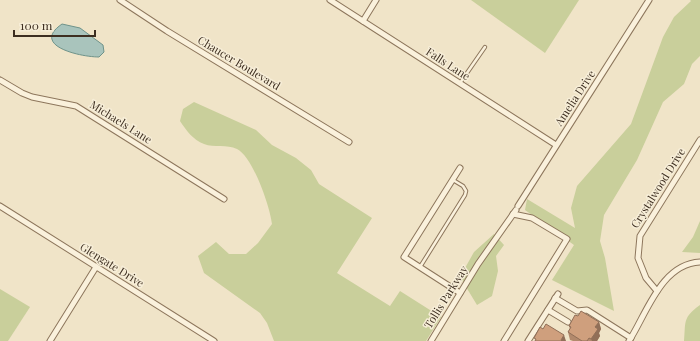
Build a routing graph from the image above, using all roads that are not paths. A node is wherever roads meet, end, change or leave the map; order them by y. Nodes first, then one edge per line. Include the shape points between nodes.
1 (120, 0) edge
2 (330, 0) edge
3 (376, 0) edge
4 (649, 0) edge
5 (362, 21) junction
6 (485, 47) dead end
7 (0, 80) edge
8 (460, 84) junction
9 (700, 140) edge
10 (349, 142) dead end
11 (556, 145) junction
12 (460, 168) dead end
13 (453, 180) junction
14 (224, 199) dead end
15 (0, 206) edge
16 (516, 210) junction
17 (700, 262) edge
18 (478, 264) joint
19 (96, 267) junction
20 (420, 268) junction
21 (657, 290) junction
22 (460, 293) junction
23 (548, 310) junction
24 (568, 322) dead end
25 (630, 339) edge
26 (50, 341) edge
27 (214, 341) edge
28 (431, 341) edge
29 (504, 341) edge
30 (528, 341) edge

1 - 10 street, Chaucer Boulevard
2 - 5 street, Falls Lane
3 - 5 street
4 - 11 street, Amelia Drive
5 - 8 street, Falls Lane
6 - 8 lane
7 - 14 street, Michaels Lane via 22,94 76,106
8 - 11 street, Falls Lane
9 - 21 street, Crystalwood Drive via 640,236 638,258 646,278
11 - 16 street, Amelia Drive
12 - 13 street
13 - 20 lane via 463,186 465,195
13 - 20 street via 404,257
15 - 19 street, Glengate Drive
16 - 18 street, Amelia Drive
16 - 29 street via 567,238
17 - 21 street via 680,268
18 - 22 street, Tollis Parkway
19 - 26 street
19 - 27 street, Glengate Drive
20 - 22 street
21 - 25 street
22 - 28 street, Tollis Parkway
23 - 24 street
23 - 25 street via 556,296 577,311 587,310
23 - 30 street

